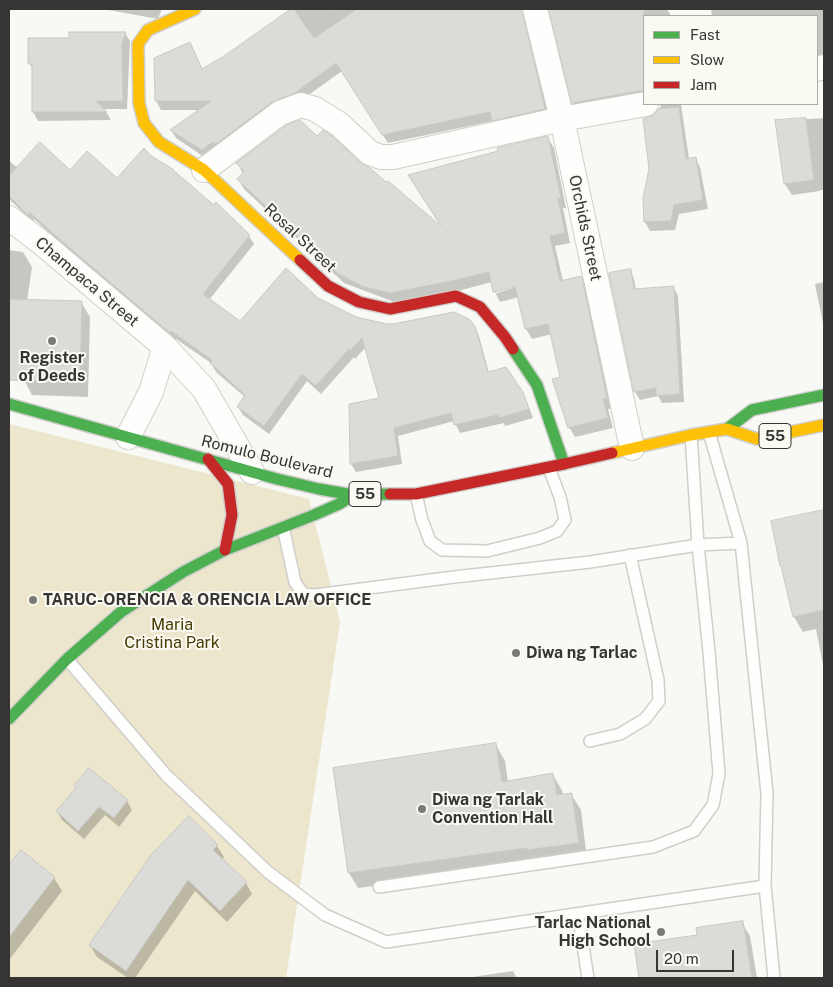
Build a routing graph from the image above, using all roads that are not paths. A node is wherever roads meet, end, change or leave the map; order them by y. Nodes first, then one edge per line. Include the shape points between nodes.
1 (195, 9) edge
2 (535, 9) edge
3 (643, 105) edge
4 (562, 119) junction
5 (204, 170) junction
6 (9, 218) edge
7 (165, 347) junction
8 (824, 395) edge
9 (9, 404) edge
10 (824, 424) edge
11 (727, 429) junction
12 (709, 432) junction
13 (691, 435) junction
14 (128, 437) junction
15 (632, 448) junction
16 (208, 459) junction
17 (564, 464) junction
18 (548, 467) junction
19 (252, 472) junction
20 (416, 494) junction
21 (353, 495) junction
22 (283, 527) junction
23 (741, 543) junction
24 (698, 545) junction
25 (225, 550) junction
26 (630, 555) junction
27 (67, 659) junction
28 (9, 719) edge
29 (590, 741) dead end
30 (765, 886) junction
31 (379, 887) dead end
32 (578, 914) junction
33 (588, 978) edge
34 (774, 978) edge

1 - 5 main road, Rosal Street via 148,30 138,44 139,103 144,123 159,142
2 - 4 street, Orchids Street
3 - 4 street
4 - 5 street via 381,157 370,153 339,124 301,105 280,113
4 - 15 street, Orchids Street
5 - 17 main road, Rosal Street via 328,286 359,302 390,309 456,296 480,307 537,385
6 - 7 street, Champaca Street
7 - 14 street via 151,392
7 - 19 street, Champaca Street via 204,389
8 - 11 main road, Romulo Boulevard / 55 via 752,410
9 - 14 main road, Romulo Boulevard / 55
10 - 11 main road, Romulo Boulevard / 55 via 757,439
11 - 12 main road, Romulo Boulevard / 55
12 - 13 main road, Romulo Boulevard / 55
12 - 23 lane
13 - 15 main road, Romulo Boulevard / 55
13 - 24 lane
14 - 16 main road, Romulo Boulevard / 55
15 - 17 main road, Romulo Boulevard / 55
16 - 19 main road, Romulo Boulevard / 55
16 - 25 main road via 228,484 232,515
17 - 18 main road, Romulo Boulevard / 55
18 - 20 main road, Romulo Boulevard / 55
18 - 20 lane via 565,520 557,531 540,538 487,551 442,550 430,541
19 - 21 main road, Romulo Boulevard / 55
20 - 21 main road, Romulo Boulevard / 55
21 - 22 main road
22 - 25 main road
22 - 26 lane via 295,582 304,594 315,595
23 - 24 lane
23 - 30 lane via 767,793
24 - 26 lane
24 - 31 lane via 719,774 713,805 694,831 653,847
25 - 27 main road via 183,572 121,612
26 - 29 lane via 658,680 659,701 645,719 620,734
27 - 28 main road
27 - 32 lane via 166,775 268,872 325,915 386,942
30 - 32 lane
30 - 34 lane
32 - 33 lane

